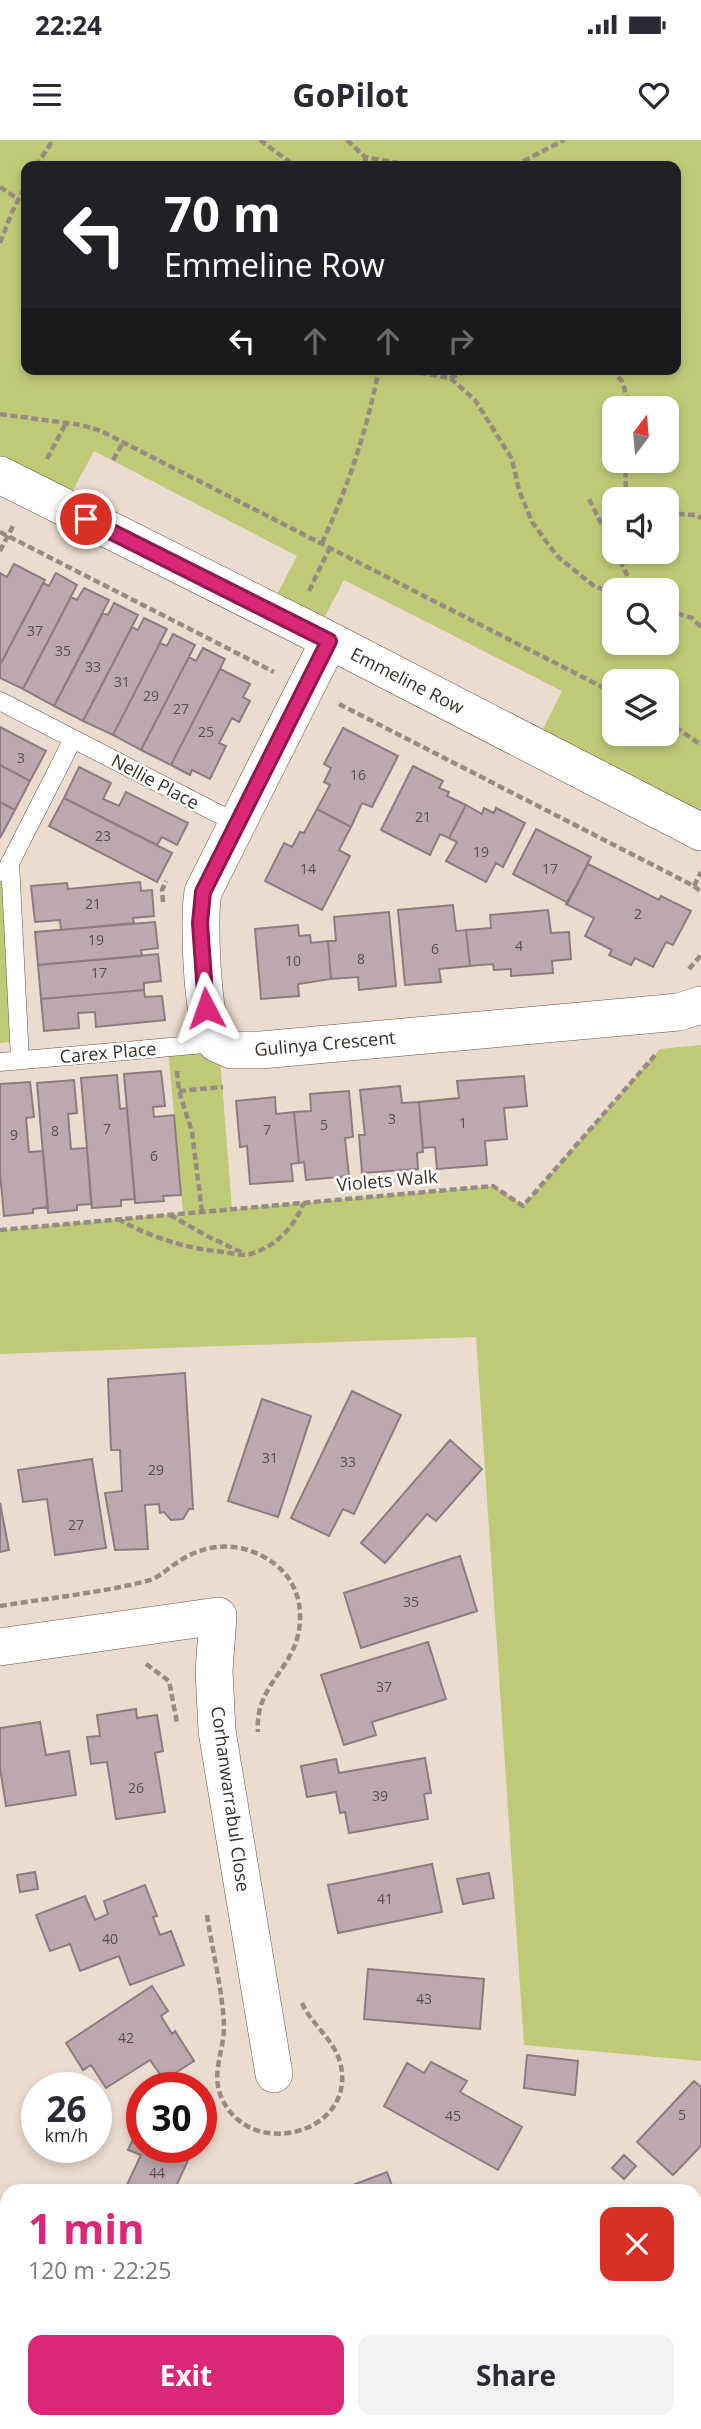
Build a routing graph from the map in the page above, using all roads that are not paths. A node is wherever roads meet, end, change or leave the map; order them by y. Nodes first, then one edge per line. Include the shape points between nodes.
1 (0, 475) edge
2 (329, 641) junction
3 (0, 701) edge
4 (73, 739) junction
5 (238, 824) junction
6 (701, 832) edge
7 (10, 862) junction
8 (0, 883) edge
9 (701, 1005) edge
10 (216, 1043) junction
11 (20, 1060) junction
12 (0, 1062) edge
13 (0, 1647) edge
14 (274, 2074) dead end

1 - 2 street, Emmeline Row
2 - 5 street
2 - 6 street, Emmeline Row
3 - 4 lane, Nellie Place
4 - 5 lane, Nellie Place
4 - 7 lane
5 - 10 street via 207,883 200,912 208,1026
7 - 8 lane
7 - 11 lane
9 - 10 street, Gulinya Crescent via 660,1014 261,1050 241,1051
10 - 11 lane, Carex Place
11 - 12 lane, Carex Place
13 - 14 street, Corhanwarrabul Close via 218,1616 214,1671 217,1731

